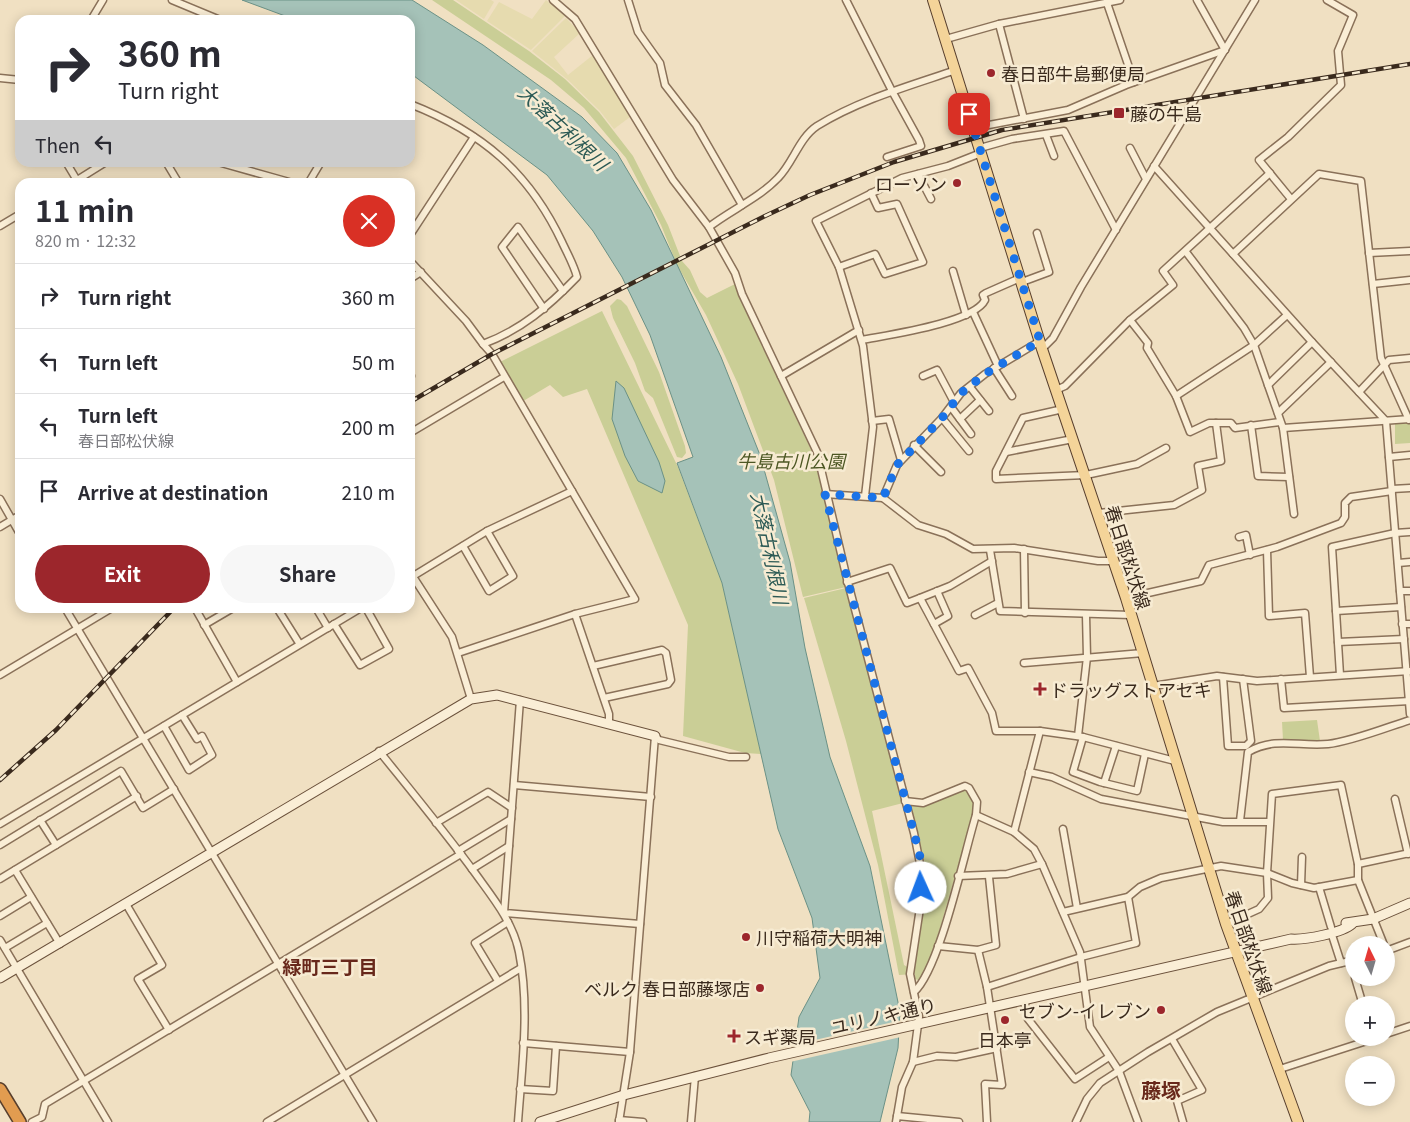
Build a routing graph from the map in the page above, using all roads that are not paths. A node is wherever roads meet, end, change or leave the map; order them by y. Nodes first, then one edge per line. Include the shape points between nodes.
1 (103, 0) edge
2 (172, 0) edge
3 (553, 0) edge
4 (628, 0) edge
5 (846, 0) edge
6 (933, 0) edge
7 (1120, 0) edge
8 (1197, 0) edge
9 (1255, 0) edge
10 (1328, 0) edge
11 (1107, 3) junction
12 (94, 15) edge
13 (208, 15) edge
14 (999, 24) junction
15 (946, 39) junction
16 (1225, 50) junction
17 (956, 70) junction
18 (0, 78) edge
19 (15, 80) edge
20 (1134, 82) junction
21 (892, 92) junction
22 (415, 106) edge
23 (1024, 118) junction
24 (974, 128) junction
25 (1046, 134) junction
26 (474, 136) junction
27 (1130, 148) dead end
28 (980, 151) junction
29 (1054, 156) dead end
30 (887, 158) dead end
31 (1154, 166) junction
32 (69, 167) edge
33 (99, 167) edge
34 (169, 167) edge
35 (236, 167) edge
36 (318, 167) edge
37 (918, 174) junction
38 (1270, 174) junction
39 (75, 178) edge
40 (83, 178) edge
41 (176, 178) edge
42 (275, 178) edge
43 (311, 178) edge
44 (1146, 179) junction
45 (871, 193) junction
46 (930, 199) dead end
47 (1291, 199) junction
48 (742, 205) junction
49 (15, 217) edge
50 (0, 226) edge
51 (415, 227) edge
52 (709, 227) junction
53 (1210, 229) junction
54 (1116, 230) junction
55 (1038, 233) dead end
56 (1410, 251) edge
57 (1186, 252) junction
58 (1369, 253) junction
59 (1232, 254) junction
60 (415, 266) edge
61 (839, 267) junction
62 (953, 271) dead end
63 (421, 272) junction
64 (415, 276) edge
65 (1021, 280) junction
66 (1410, 280) edge
67 (1373, 284) junction
68 (563, 291) junction
69 (544, 309) junction
70 (970, 313) junction
71 (1287, 315) junction
72 (1130, 320) junction
73 (859, 330) junction
74 (862, 340) junction
75 (1312, 342) junction
76 (483, 344) junction
77 (1041, 345) junction
78 (1254, 345) junction
79 (1410, 358) edge
80 (1331, 362) junction
81 (1384, 364) junction
82 (996, 367) junction
83 (781, 376) junction
84 (923, 376) dead end
85 (504, 377) junction
86 (1268, 385) junction
87 (970, 387) junction
88 (1056, 390) junction
89 (1359, 392) junction
90 (1012, 396) dead end
91 (1176, 396) junction
92 (980, 400) junction
93 (952, 405) junction
94 (1063, 409) junction
95 (989, 411) dead end
96 (1278, 413) junction
97 (942, 418) junction
98 (960, 419) junction
99 (1409, 419) edge
100 (872, 421) junction
101 (1386, 421) junction
102 (1216, 423) junction
103 (1251, 425) junction
104 (1281, 425) junction
105 (415, 430) edge
106 (971, 434) dead end
107 (1073, 439) junction
108 (914, 445) junction
109 (1166, 448) dead end
110 (969, 451) dead end
111 (1006, 452) junction
112 (1410, 455) edge
113 (1389, 457) junction
114 (901, 460) junction
115 (941, 472) dead end
116 (1086, 475) junction
117 (1289, 477) junction
118 (1410, 488) edge
119 (1392, 490) junction
120 (572, 492) junction
121 (825, 494) junction
122 (865, 496) junction
123 (883, 498) junction
124 (0, 499) edge
125 (1098, 513) junction
126 (1294, 514) dead end
127 (15, 518) edge
128 (12, 520) junction
129 (15, 525) edge
130 (0, 527) edge
131 (487, 531) junction
132 (1410, 532) edge
133 (1395, 533) junction
134 (1239, 536) dead end
135 (463, 546) junction
136 (1024, 549) junction
137 (990, 550) junction
138 (1267, 550) junction
139 (1250, 555) junction
140 (992, 561) junction
141 (1114, 561) junction
142 (1398, 562) junction
143 (1410, 562) edge
144 (415, 573) edge
145 (415, 581) edge
146 (847, 582) junction
147 (937, 591) junction
148 (1410, 591) edge
149 (1400, 592) junction
150 (920, 598) junction
151 (1126, 598) junction
152 (998, 603) junction
153 (1401, 607) junction
154 (1336, 611) junction
155 (1025, 612) junction
156 (68, 613) edge
157 (104, 613) edge
158 (198, 613) edge
159 (224, 613) edge
160 (280, 613) edge
161 (319, 613) edge
162 (353, 613) edge
163 (369, 613) edge
164 (575, 614) junction
165 (975, 615) dead end
166 (1086, 615) junction
167 (1131, 615) junction
168 (334, 624) junction
169 (934, 624) junction
170 (1402, 624) junction
171 (1410, 624) edge
172 (204, 625) junction
173 (78, 628) junction
174 (328, 628) junction
175 (1404, 639) junction
176 (1338, 642) junction
177 (299, 644) junction
178 (1143, 652) junction
179 (458, 653) junction
180 (1087, 657) junction
181 (1024, 663) dead end
182 (593, 666) junction
183 (1408, 671) edge
184 (0, 675) edge
185 (1340, 675) junction
186 (1223, 677) junction
187 (1310, 677) junction
188 (1243, 679) junction
189 (1281, 679) junction
190 (237, 682) junction
191 (1153, 686) junction
192 (604, 698) junction
193 (471, 699) junction
194 (520, 700) junction
195 (1409, 701) edge
196 (1410, 714) edge
197 (182, 715) junction
198 (1410, 720) edge
199 (609, 723) junction
200 (164, 726) junction
201 (1040, 731) junction
202 (656, 736) junction
203 (1081, 737) junction
204 (144, 738) junction
205 (1116, 746) junction
206 (380, 751) junction
207 (1145, 754) junction
208 (746, 757) dead end
209 (1175, 761) junction
210 (1029, 772) junction
211 (1104, 783) junction
212 (514, 785) junction
213 (174, 789) junction
214 (137, 796) junction
215 (650, 797) junction
216 (1395, 799) dead end
217 (905, 801) junction
218 (512, 808) junction
219 (976, 815) junction
220 (1191, 815) junction
221 (511, 819) junction
222 (40, 820) junction
223 (1240, 821) junction
224 (1270, 822) junction
225 (436, 823) junction
226 (0, 824) edge
227 (1064, 829) dead end
228 (1014, 832) junction
229 (0, 845) edge
230 (56, 845) junction
231 (509, 846) junction
232 (212, 852) junction
233 (460, 852) junction
234 (1409, 854) edge
235 (1302, 857) dead end
236 (1042, 864) junction
237 (1358, 864) junction
238 (472, 868) junction
239 (1208, 869) junction
240 (15, 870) junction
241 (1267, 873) junction
242 (958, 876) junction
243 (989, 876) junction
244 (0, 879) edge
245 (1358, 880) junction
246 (1301, 885) junction
247 (1320, 888) junction
248 (31, 897) junction
249 (1128, 897) junction
250 (1410, 903) edge
251 (126, 904) junction
252 (1077, 908) junction
253 (1063, 912) junction
254 (504, 913) junction
255 (0, 916) edge
256 (1374, 918) junction
257 (508, 922) junction
258 (47, 923) junction
259 (640, 924) junction
260 (1226, 924) junction
261 (1331, 929) junction
262 (1381, 936) edge
263 (0, 940) edge
264 (1410, 942) edge
265 (60, 944) junction
266 (938, 946) junction
267 (5, 948) junction
268 (1395, 948) edge
269 (978, 950) junction
270 (1236, 952) junction
271 (1081, 957) junction
272 (1345, 962) edge
273 (279, 963) junction
274 (1341, 963) junction
275 (17, 968) junction
276 (521, 968) junction
277 (0, 978) edge
278 (498, 981) junction
279 (1084, 986) junction
280 (987, 987) junction
281 (914, 992) junction
282 (1252, 997) junction
283 (1024, 1000) junction
284 (991, 1008) junction
285 (918, 1024) junction
286 (1410, 1026) edge
287 (169, 1030) junction
288 (1395, 1031) edge
289 (1172, 1039) junction
290 (523, 1043) junction
291 (556, 1046) junction
292 (1350, 1046) edge
293 (997, 1048) junction
294 (630, 1052) junction
295 (1109, 1057) junction
296 (913, 1062) junction
297 (1280, 1070) junction
298 (1119, 1071) junction
299 (345, 1075) junction
300 (695, 1076) junction
301 (85, 1082) junction
302 (0, 1089) edge
303 (520, 1089) junction
304 (624, 1095) junction
305 (896, 1119) edge
306 (925, 1120) edge
307 (619, 1121) edge
308 (20, 1122) edge
309 (32, 1122) edge
310 (108, 1122) edge
311 (267, 1122) edge
312 (373, 1122) edge
313 (518, 1122) edge
314 (540, 1122) edge
315 (643, 1122) edge
316 (691, 1122) edge
317 (696, 1122) edge
318 (959, 1122) edge
319 (987, 1122) edge
320 (1076, 1122) edge
321 (1138, 1122) edge
322 (1183, 1122) edge
323 (1298, 1122) edge

1 - 12 street
2 - 13 street
3 - 52 street via 575,19 673,180
4 - 48 street via 638,32 660,63 665,85 696,125
5 - 21 street
6 - 15 main road, 春日部松伏線
7 - 11 street
8 - 16 street
9 - 16 street
10 - 38 street via 1353,15 1338,51 1341,85 1288,137 1259,160
11 - 14 street
11 - 20 street
14 - 15 street
14 - 23 street
15 - 17 main road, 春日部松伏線
16 - 20 street
16 - 31 street
17 - 21 street
17 - 24 main road, 春日部松伏線
18 - 19 street
20 - 23 street via 1068,110
21 - 30 street via 920,146
21 - 48 street via 817,126 779,177
22 - 26 street
23 - 24 street
24 - 28 main road, 春日部松伏線
25 - 28 street via 1012,139
25 - 29 street
25 - 54 street via 1064,131
26 - 51 street
26 - 68 street via 513,168 549,214 577,277
27 - 44 street
28 - 37 street
28 - 65 main road, 春日部松伏線
31 - 44 street
31 - 53 street
32 - 39 street
33 - 40 street
34 - 41 street
35 - 42 street
36 - 43 street
37 - 45 street
37 - 46 street
38 - 47 street
38 - 53 street
44 - 54 street
45 - 61 street via 816,221
45 - 61 street via 878,208 897,204 924,262 884,274 875,254
47 - 58 street via 1322,172 1361,181
47 - 59 street
48 - 52 street
49 - 50 street
52 - 83 street via 735,273
53 - 57 street
53 - 59 street
54 - 77 street via 1053,338
55 - 65 street via 1049,272
56 - 58 street
57 - 72 street via 1164,271 1173,285
57 - 78 street
58 - 67 street
59 - 71 street
60 - 63 street
61 - 73 street
62 - 70 street
63 - 64 street
63 - 76 street
65 - 70 street via 986,293 983,305
65 - 77 main road, 春日部松伏線
66 - 67 street
67 - 81 street
68 - 69 street
68 - 69 street via 518,227 502,247
69 - 76 street via 508,335
70 - 74 street via 938,324
70 - 82 street
71 - 75 street
71 - 78 street
72 - 88 street via 1065,386
72 - 91 street via 1148,344 1147,348
73 - 74 street
73 - 83 street
74 - 100 street
75 - 80 street
75 - 86 street
76 - 85 street
77 - 82 street
77 - 88 main road, 春日部松伏線
78 - 86 street
78 - 91 street
79 - 81 street via 1389,360
80 - 89 street
80 - 96 street
81 - 89 street
81 - 99 street
82 - 87 street
82 - 90 street
83 - 121 street via 817,452
84 - 93 street via 936,370
85 - 105 street
85 - 120 street
86 - 96 street
87 - 92 street
87 - 93 street
88 - 94 main road, 春日部松伏線
89 - 101 street
91 - 102 street via 1190,432
92 - 95 street
92 - 98 street
93 - 97 street
93 - 98 street
94 - 107 main road, 春日部松伏線
94 - 111 street via 1023,418
96 - 104 street
97 - 108 street
97 - 110 street
98 - 106 street
99 - 101 street
100 - 114 street via 889,419
100 - 122 street
101 - 104 street
101 - 113 street
102 - 103 street via 1231,423 1235,428
102 - 125 street via 1221,461 1198,466 1202,490 1174,505
103 - 104 street
103 - 117 street via 1258,476
104 - 117 street
107 - 111 street
107 - 116 main road, 春日部松伏線
108 - 114 street
108 - 115 street
109 - 116 street via 1137,464
111 - 116 street via 996,470 996,479
112 - 113 street
113 - 119 street
114 - 123 street
116 - 125 main road, 春日部松伏線
117 - 126 street
118 - 119 street
119 - 133 street
119 - 138 street via 1351,498 1345,503 1341,523
120 - 131 street
120 - 164 street via 635,599
121 - 122 street
121 - 146 street
122 - 123 street
123 - 137 street via 918,525 946,534 973,549
124 - 128 street
125 - 141 main road, 春日部松伏線
127 - 128 street
128 - 129 street
128 - 130 street
131 - 135 street
131 - 135 street via 513,576 489,591
132 - 133 street
133 - 142 street
133 - 154 street via 1332,547
134 - 139 street via 1246,534
135 - 144 street
136 - 137 street
136 - 141 street
136 - 155 street
137 - 140 street
138 - 139 street
138 - 187 street via 1269,616 1305,613
139 - 151 street via 1210,565 1201,581
140 - 147 street
140 - 152 street
141 - 151 main road, 春日部松伏線
142 - 143 street
142 - 149 street
145 - 179 street via 452,637
146 - 150 street via 890,568 907,603
146 - 217 street
147 - 150 street
147 - 169 street via 948,616
148 - 149 street
149 - 153 street
150 - 169 street
151 - 167 main road, 春日部松伏線
152 - 155 street via 1000,612
152 - 165 street
153 - 154 street
153 - 170 street
154 - 176 street
155 - 166 street
156 - 173 street
157 - 173 street
158 - 172 street
159 - 172 street
160 - 177 street
161 - 174 street
162 - 168 street
163 - 168 street via 390,649 360,665
164 - 179 street
164 - 182 street
166 - 167 street
166 - 180 street
167 - 178 main road, 春日部松伏線
168 - 174 street
169 - 201 street via 959,671 968,668 992,713 996,731
170 - 171 street
170 - 175 street
172 - 190 street
173 - 184 street
173 - 204 street
174 - 177 street
175 - 176 street
175 - 183 street
176 - 185 street
177 - 190 street
178 - 180 street
178 - 191 main road, 春日部松伏線
179 - 193 street
180 - 181 street
180 - 203 street
182 - 192 street
182 - 192 street via 662,650 666,652 671,680 668,684
183 - 185 street
183 - 195 street
185 - 187 street
186 - 188 street
186 - 188 street via 1228,746 1246,746 1250,741
186 - 191 street
187 - 189 street
188 - 189 street
189 - 195 street via 1284,708
190 - 197 street
191 - 209 main road, 春日部松伏線
192 - 199 street
193 - 194 street via 497,695
193 - 206 street
194 - 199 street
194 - 212 street
195 - 196 street
197 - 200 street
197 - 200 street via 197,739 202,736 212,755 190,770
198 - 223 street via 1328,744 1272,743 1248,752
199 - 202 street
200 - 204 street
201 - 203 street
201 - 210 street
202 - 208 street via 659,740 729,757
202 - 215 street
203 - 205 street
203 - 211 street via 1073,772
204 - 213 street
204 - 226 street
205 - 207 street
205 - 211 street
206 - 225 street
206 - 232 street
207 - 209 street
207 - 211 street via 1136,791
209 - 220 main road, 春日部松伏線
210 - 220 street via 1052,777 1101,799
210 - 228 street
212 - 215 street
212 - 218 street
213 - 214 street via 143,808
213 - 232 street
214 - 222 street via 121,771
214 - 230 street
215 - 259 street
216 - 234 street
217 - 219 street via 923,803 965,786 976,797
217 - 281 street via 922,874 910,974
218 - 221 street
218 - 225 street via 488,792
219 - 228 street
219 - 242 street
220 - 223 street via 1223,822
220 - 239 main road, 春日部松伏線
221 - 231 street
221 - 233 street
222 - 229 street
222 - 230 street
223 - 224 street
224 - 237 street via 1272,794 1342,785
224 - 241 street
225 - 233 street
227 - 252 street
228 - 236 street via 1034,849
230 - 240 street
231 - 238 street
231 - 254 street
232 - 251 street
232 - 273 street
233 - 238 street
233 - 273 street
234 - 237 street
235 - 246 street
236 - 243 street
236 - 253 street
237 - 245 street
238 - 254 street
239 - 241 street via 1221,866
239 - 249 street via 1161,878 1140,887
239 - 260 main road, 春日部松伏線
240 - 244 street
240 - 248 street
241 - 246 street
241 - 260 street via 1268,898 1259,909
242 - 243 street
242 - 266 street
243 - 269 street via 996,945
245 - 247 street
245 - 256 street
246 - 247 street
247 - 261 street
248 - 255 street
248 - 258 street
249 - 252 street
249 - 271 street via 1136,943
250 - 256 street, ユリノキ通り
251 - 265 street
251 - 287 street via 162,965 138,979
252 - 253 street
253 - 271 street
254 - 257 street
254 - 259 street
256 - 261 street, ユリノキ通り
256 - 262 street
257 - 276 street via 519,951
257 - 278 street via 475,943
258 - 265 street
258 - 267 street
259 - 294 street
260 - 270 main road, 春日部松伏線
261 - 270 street, ユリノキ通り via 1302,933 1291,939
261 - 274 street
263 - 267 street
264 - 268 street
265 - 275 street
266 - 269 street
266 - 281 street via 935,959
267 - 275 street
269 - 280 street
270 - 279 street, ユリノキ通り
270 - 282 main road, 春日部松伏線
271 - 279 street
271 - 280 street
272 - 274 street
273 - 287 street
273 - 299 street
274 - 282 street
275 - 277 street
275 - 301 street
276 - 278 street
276 - 290 street
278 - 299 street
279 - 283 street, ユリノキ通り
279 - 295 street via 1090,1026
280 - 284 street
281 - 285 street
282 - 289 street via 1217,1012
282 - 297 main road, 春日部松伏線
283 - 284 street, ユリノキ通り
283 - 295 street via 1028,1019 1075,1079
284 - 285 street, ユリノキ通り
284 - 293 street
285 - 296 street
285 - 300 street, ユリノキ通り
286 - 288 street
287 - 301 street
289 - 298 street
289 - 322 street via 1202,1090 1177,1101
290 - 291 street
290 - 303 street
291 - 294 street
291 - 303 street via 553,1091
292 - 297 street
293 - 296 street
293 - 319 street via 1002,1085 985,1084
294 - 304 street
295 - 298 street
296 - 305 street via 902,1087
297 - 323 main road, 春日部松伏線
298 - 320 street via 1100,1084 1087,1099
298 - 321 street
299 - 311 street
299 - 312 street
300 - 304 street, ユリノキ通り
300 - 316 street
301 - 309 street via 46,1104 42,1117
301 - 310 street
302 - 308 highway
303 - 313 street
304 - 307 street
304 - 314 street, ユリノキ通り
305 - 306 street
306 - 318 street
307 - 315 street
316 - 317 street

